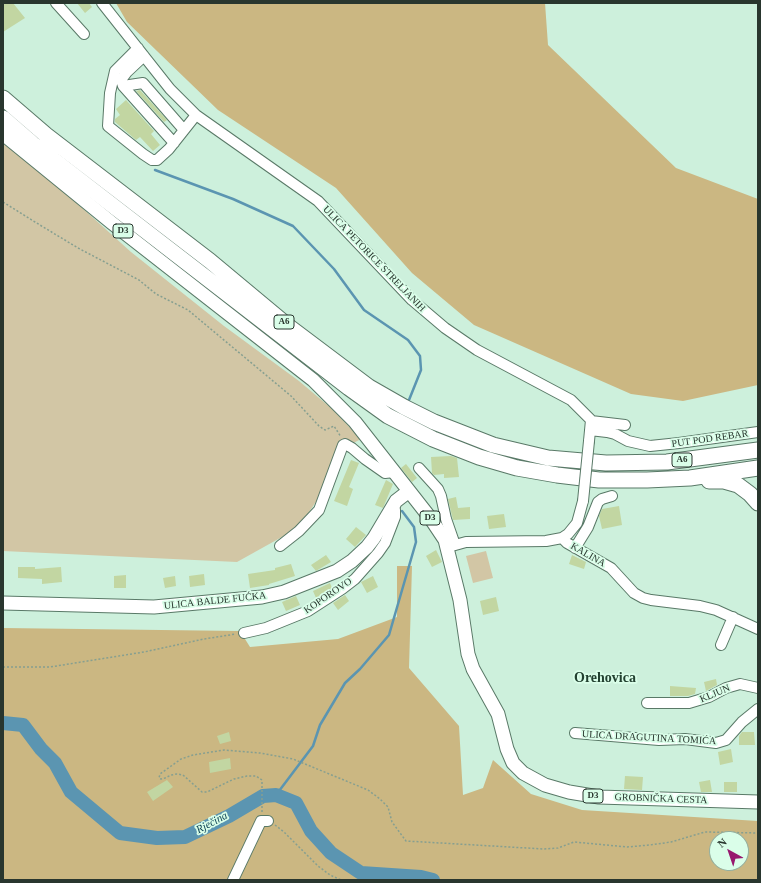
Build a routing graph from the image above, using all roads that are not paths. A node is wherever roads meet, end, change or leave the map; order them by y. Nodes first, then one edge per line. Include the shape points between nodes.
1 (56, 3) edge
2 (102, 3) edge
3 (84, 34) dead end
4 (141, 52) junction
5 (123, 86) junction
6 (3, 98) edge
7 (196, 115) junction
8 (3, 118) edge
9 (184, 130) junction
10 (3, 134) edge
11 (174, 143) junction
12 (625, 425) dead end
13 (591, 426) junction
14 (758, 432) edge
15 (758, 450) edge
16 (419, 468) dead end
17 (758, 468) edge
18 (394, 472) junction
19 (673, 479) junction
20 (409, 491) junction
21 (612, 496) dead end
22 (758, 503) edge
23 (393, 506) junction
24 (562, 538) junction
25 (280, 546) dead end
26 (451, 546) junction
27 (575, 548) junction
28 (3, 603) edge
29 (733, 617) junction
30 (758, 629) edge
31 (244, 633) road end
32 (721, 646) dead end
33 (758, 688) edge
34 (647, 703) dead end
35 (758, 709) edge
36 (575, 733) dead end
37 (758, 802) edge
38 (268, 821) road end
39 (233, 880) edge

1 - 3 street
2 - 4 street, ULICA PETORICE STRELJANIH
4 - 5 street via 121,80
4 - 7 street, ULICA PETORICE STRELJANIH via 170,89
4 - 11 street via 114,71 108,126 152,160 157,160
5 - 9 street via 143,83
5 - 11 street
6 - 15 highway, A6 via 46,135 369,387 434,422 493,445 548,458 606,463 667,462
7 - 9 street
7 - 13 street, ULICA PETORICE STRELJANIH via 318,201 412,300 445,328 477,350 571,400
8 - 19 highway, A6 via 388,416 418,432 479,457 517,468 599,480
9 - 11 street
10 - 18 main road, D3 via 313,380 355,422
12 - 13 street
13 - 14 street, PUT POD REBAR via 636,444 650,446
13 - 24 street, bridge via 583,501 577,523
16 - 26 street via 441,496
17 - 19 highway, A6
18 - 20 main road, D3
18 - 25 street via 385,473 345,444 319,510
19 - 22 highway via 685,482 718,481 734,484 746,490
20 - 23 main road, ULICA BALDE FUĆKA
20 - 26 main road, D3
21 - 27 street via 598,502 588,527
23 - 28 main road, ULICA BALDE FUĆKA via 367,548 352,561 337,571 284,592 262,597 154,607
23 - 31 street, KOPOROVO via 395,517 385,543 355,579 308,611 266,628
24 - 26 street, KALINA via 546,541 466,542
24 - 27 street, KALINA
26 - 37 main road, GROBNIČKA CESTA / D3 via 468,654 473,669 498,714 506,749 523,773 545,785 599,797
27 - 29 street, KALINA via 611,568 634,593 643,598 700,606
29 - 30 street, KALINA
29 - 32 street
33 - 34 street, KLJUN via 740,684 689,703
35 - 36 street, ULICA DRAGUTINA TOMIĆA via 726,740 716,743
38 - 39 street via 262,821

